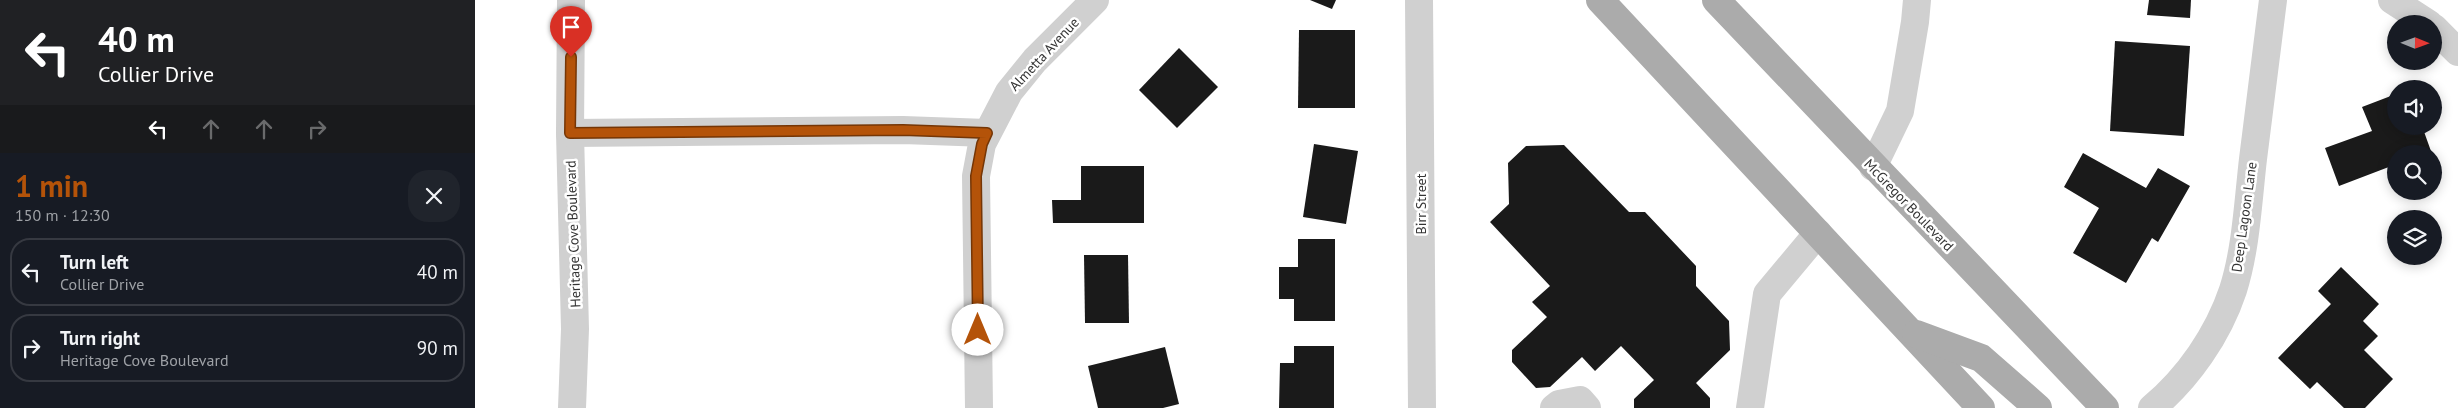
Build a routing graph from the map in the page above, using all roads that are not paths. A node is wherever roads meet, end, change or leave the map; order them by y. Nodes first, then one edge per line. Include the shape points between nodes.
1 (571, 0) edge
2 (1095, 0) edge
3 (1419, 0) edge
4 (1600, 0) edge
5 (1716, 0) edge
6 (1917, 0) edge
7 (2273, 0) edge
8 (2391, 0) edge
9 (2415, 15) edge
10 (2443, 37) edge
11 (2458, 52) edge
12 (570, 133) junction
13 (987, 133) junction
14 (1873, 167) junction
15 (1818, 233) junction
16 (1910, 332) junction
17 (2170, 402) edge
18 (571, 408) edge
19 (979, 408) edge
20 (1421, 408) edge
21 (1554, 408) edge
22 (1587, 408) edge
23 (1750, 408) edge
24 (1981, 408) edge
25 (2038, 408) edge
26 (2105, 408) edge

1 - 12 street, Heritage Cove Boulevard
2 - 13 street, Almetta Avenue via 1035,60 1009,92
3 - 20 street, Birr Street
4 - 15 main road
5 - 14 main road, McGregor Boulevard
6 - 14 street via 1900,111
7 - 17 street, Deep Lagoon Lane via 2242,249 2233,290 2219,323
8 - 9 street
10 - 11 street
12 - 13 street via 903,130
12 - 18 street, Heritage Cove Boulevard via 575,329
13 - 19 street, Almetta Avenue via 976,176
14 - 26 main road, McGregor Boulevard
15 - 16 main road
15 - 23 street via 1767,294
16 - 24 main road
16 - 25 main road via 1981,358
21 - 22 street via 1580,400

